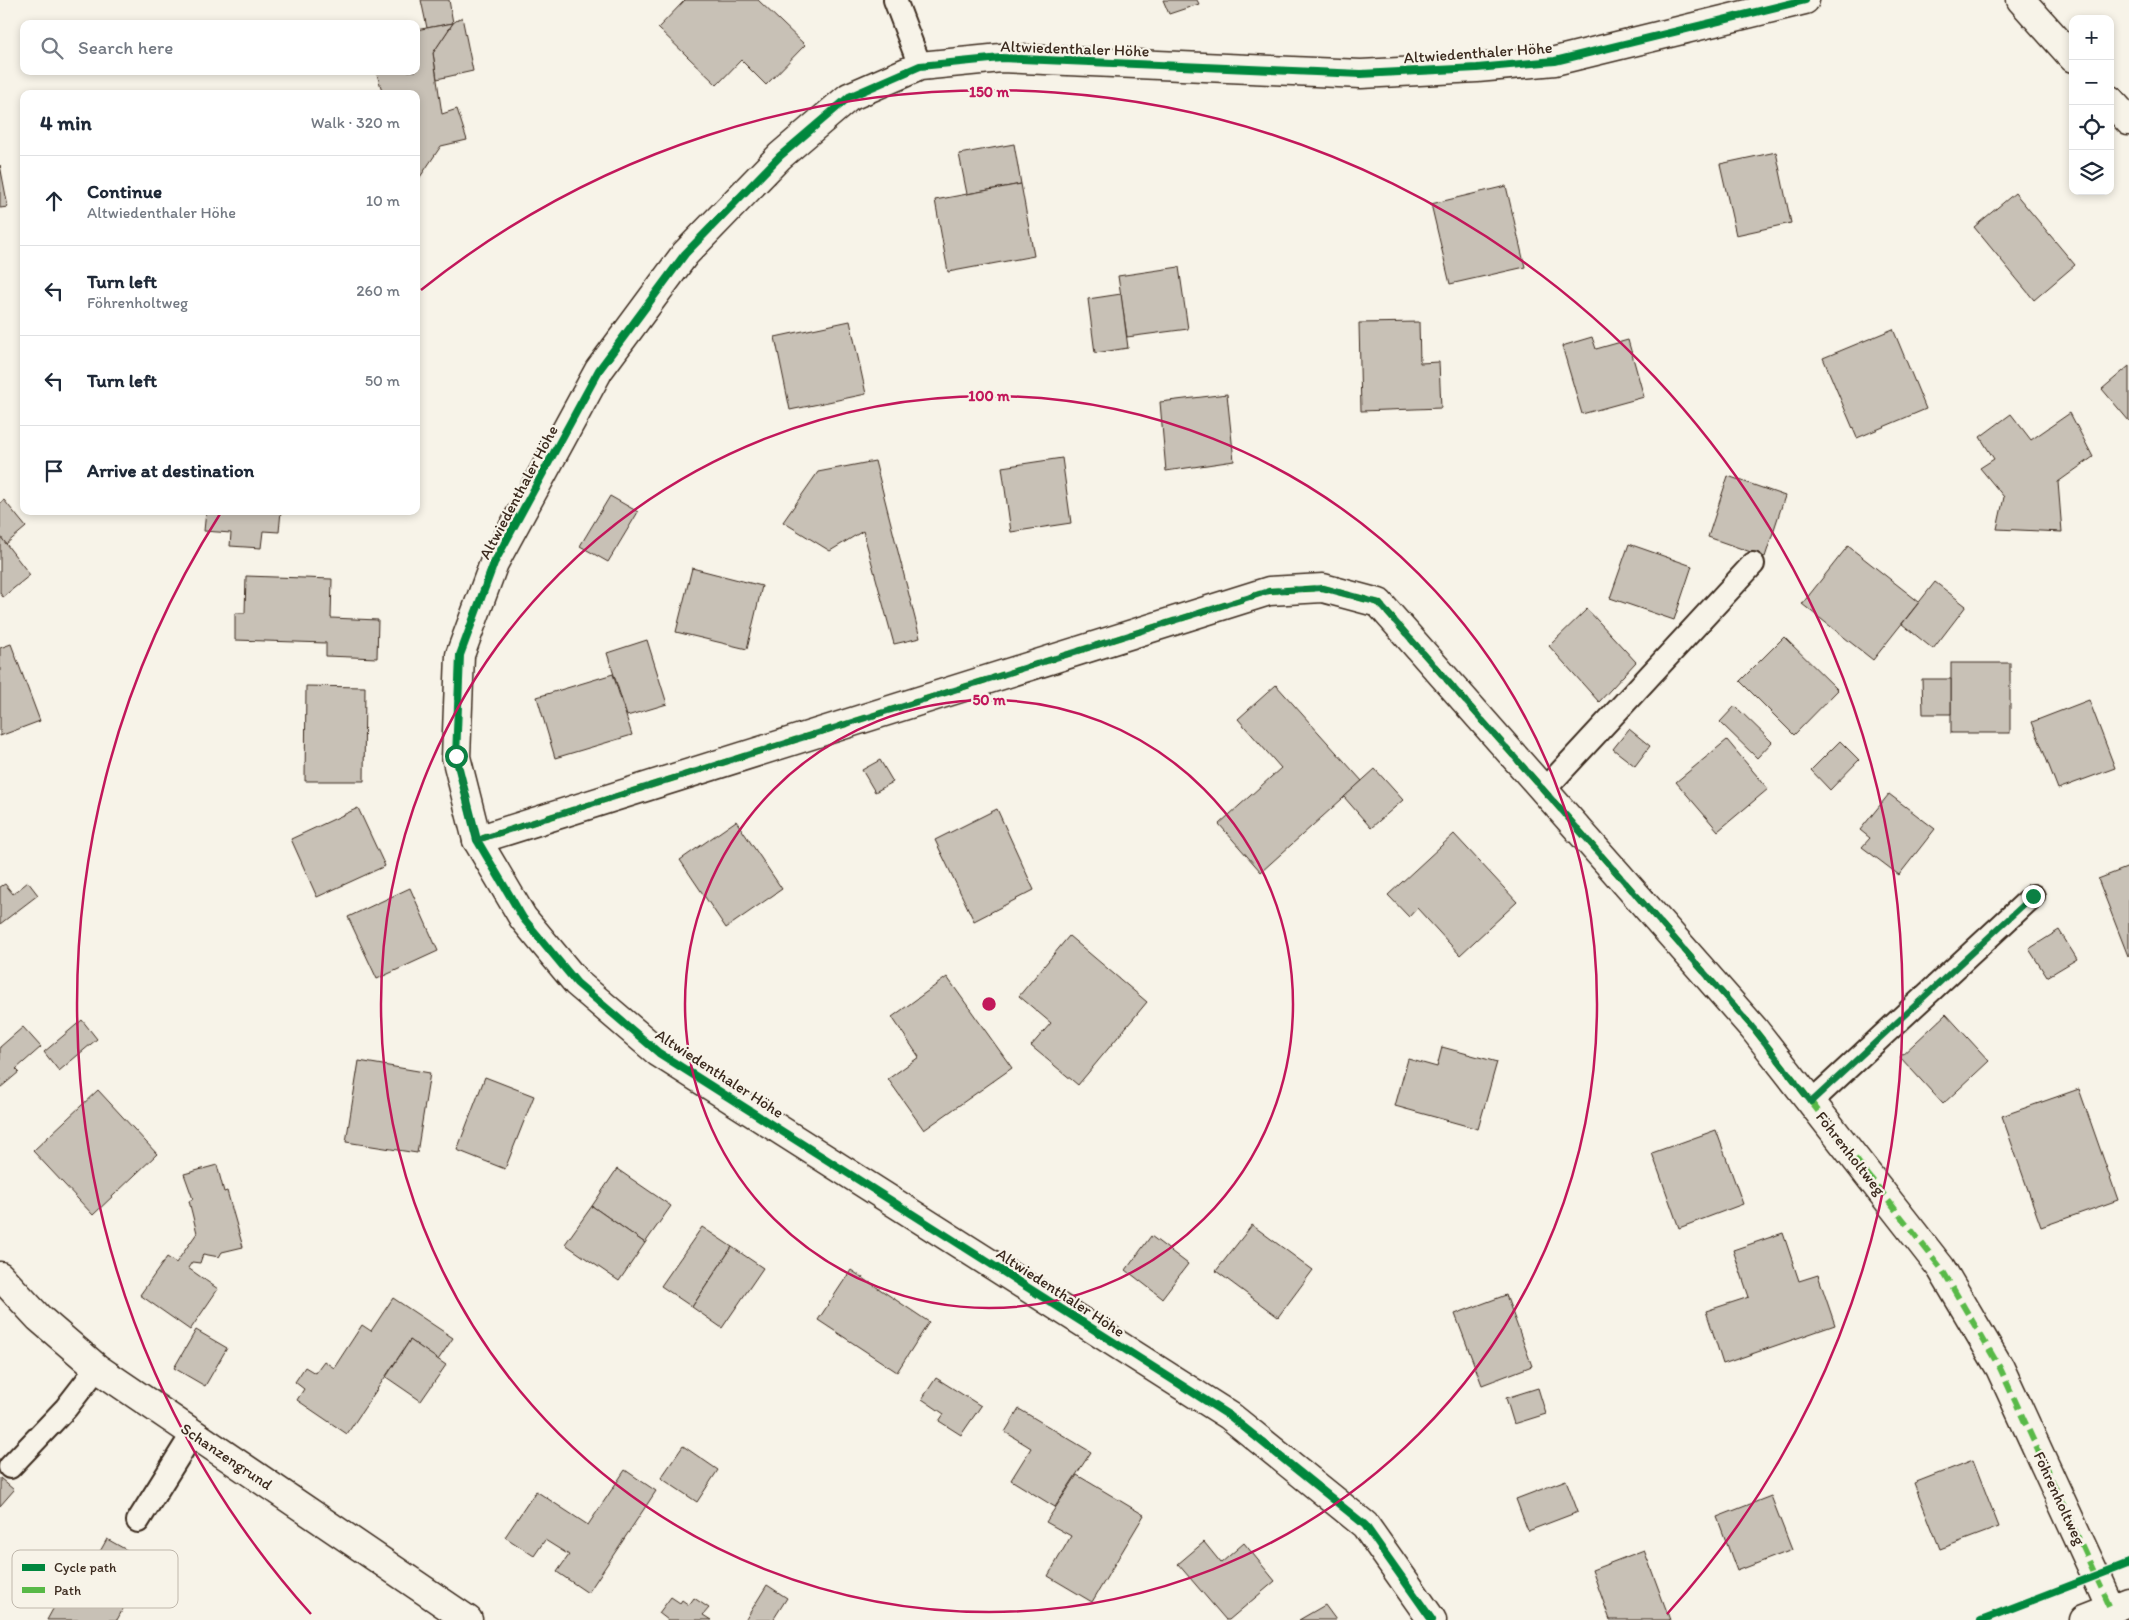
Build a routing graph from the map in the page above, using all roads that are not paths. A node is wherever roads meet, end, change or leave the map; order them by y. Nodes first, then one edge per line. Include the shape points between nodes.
1 (895, 0) edge
2 (1805, 0) edge
3 (2021, 0) edge
4 (2069, 54) edge
5 (920, 66) junction
6 (2114, 104) edge
7 (2129, 121) edge
8 (1753, 564) dead end
9 (1544, 790) junction
10 (477, 840) junction
11 (2033, 896) dead end
12 (1811, 1102) junction
13 (0, 1276) edge
14 (98, 1368) junction
15 (193, 1433) junction
16 (10, 1468) dead end
17 (138, 1521) dead end
18 (2120, 1606) edge
19 (468, 1620) edge
20 (1432, 1620) edge
21 (2083, 1620) edge

1 - 5 lane
2 - 5 street, Altwiedenthaler Höhe via 1555,61 1478,68 1361,74 1002,58
3 - 4 street
5 - 10 street, Altwiedenthaler Höhe via 849,96 780,156 685,254 599,370 494,563 460,655 456,756
6 - 7 street
8 - 9 lane
9 - 10 street, Föhrenholtweg via 1379,603 1323,588 1269,591
9 - 12 street, Föhrenholtweg via 1754,1029
10 - 20 street, Altwiedenthaler Höhe via 523,918 577,983 659,1053 1230,1416 1365,1525
11 - 12 lane
12 - 18 street, Föhrenholtweg via 1941,1268 2000,1368
13 - 14 street, Schanzengrund via 39,1318
14 - 15 street, Schanzengrund
14 - 16 lane
15 - 17 lane
15 - 19 street, Schanzengrund
18 - 21 street

